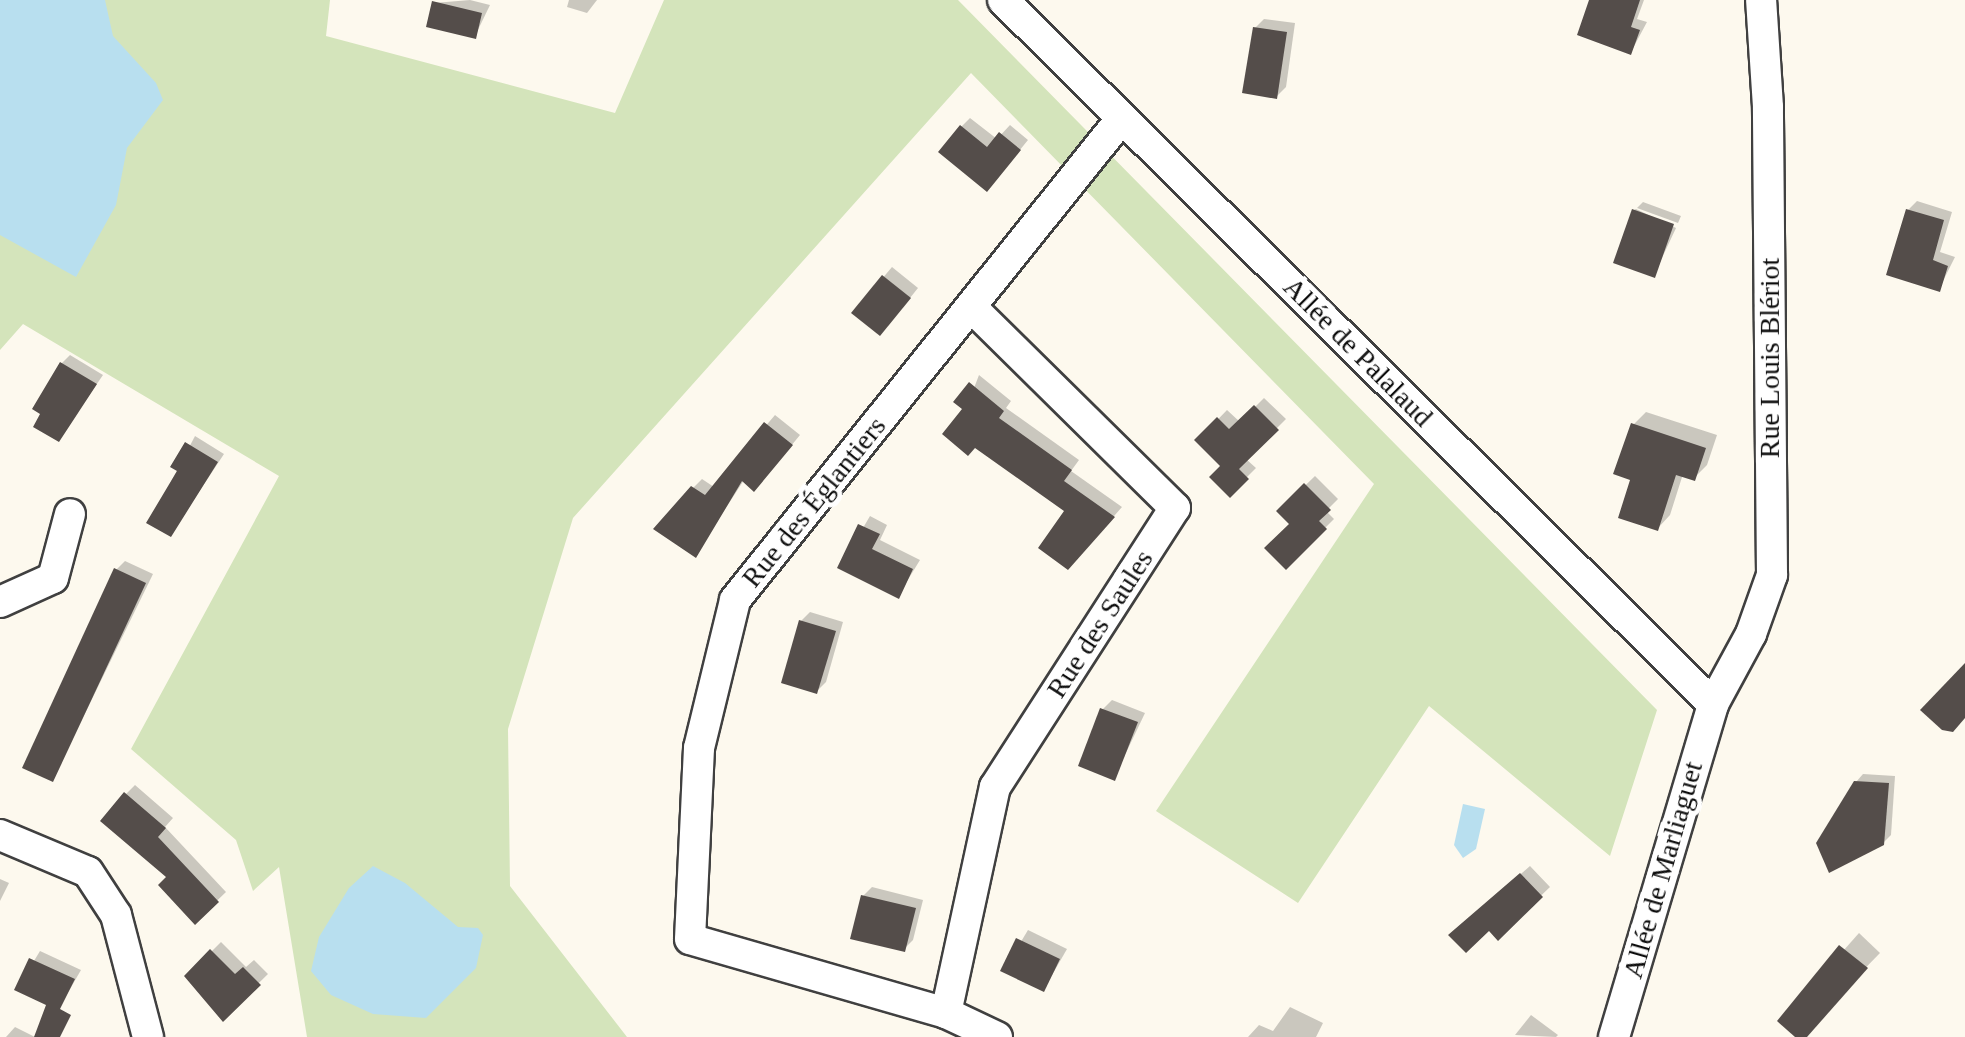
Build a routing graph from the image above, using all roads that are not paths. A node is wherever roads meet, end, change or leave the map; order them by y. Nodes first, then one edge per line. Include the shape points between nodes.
1 (1004, 0) edge
2 (1761, 0) edge
3 (1122, 118) junction
4 (971, 307) junction
5 (70, 514) dead end
6 (0, 602) edge
7 (1712, 704) junction
8 (0, 836) edge
9 (946, 1013) junction
10 (148, 1037) edge
11 (997, 1037) edge
12 (1614, 1037) edge

1 - 3 street, Allée de Palalaud
2 - 7 street, Rue Louis Blériot via 1772,575
3 - 4 street, Rue des Églantiers
3 - 7 street, Allée de Palalaud
4 - 9 street, Rue des Saules via 1174,508 995,786
4 - 9 street, Rue des Églantiers via 735,600 699,748 690,939
5 - 6 street via 53,578
7 - 12 street, Allée de Marliaguet
8 - 10 street via 88,872 116,914
9 - 11 street, Rue des Églantiers

